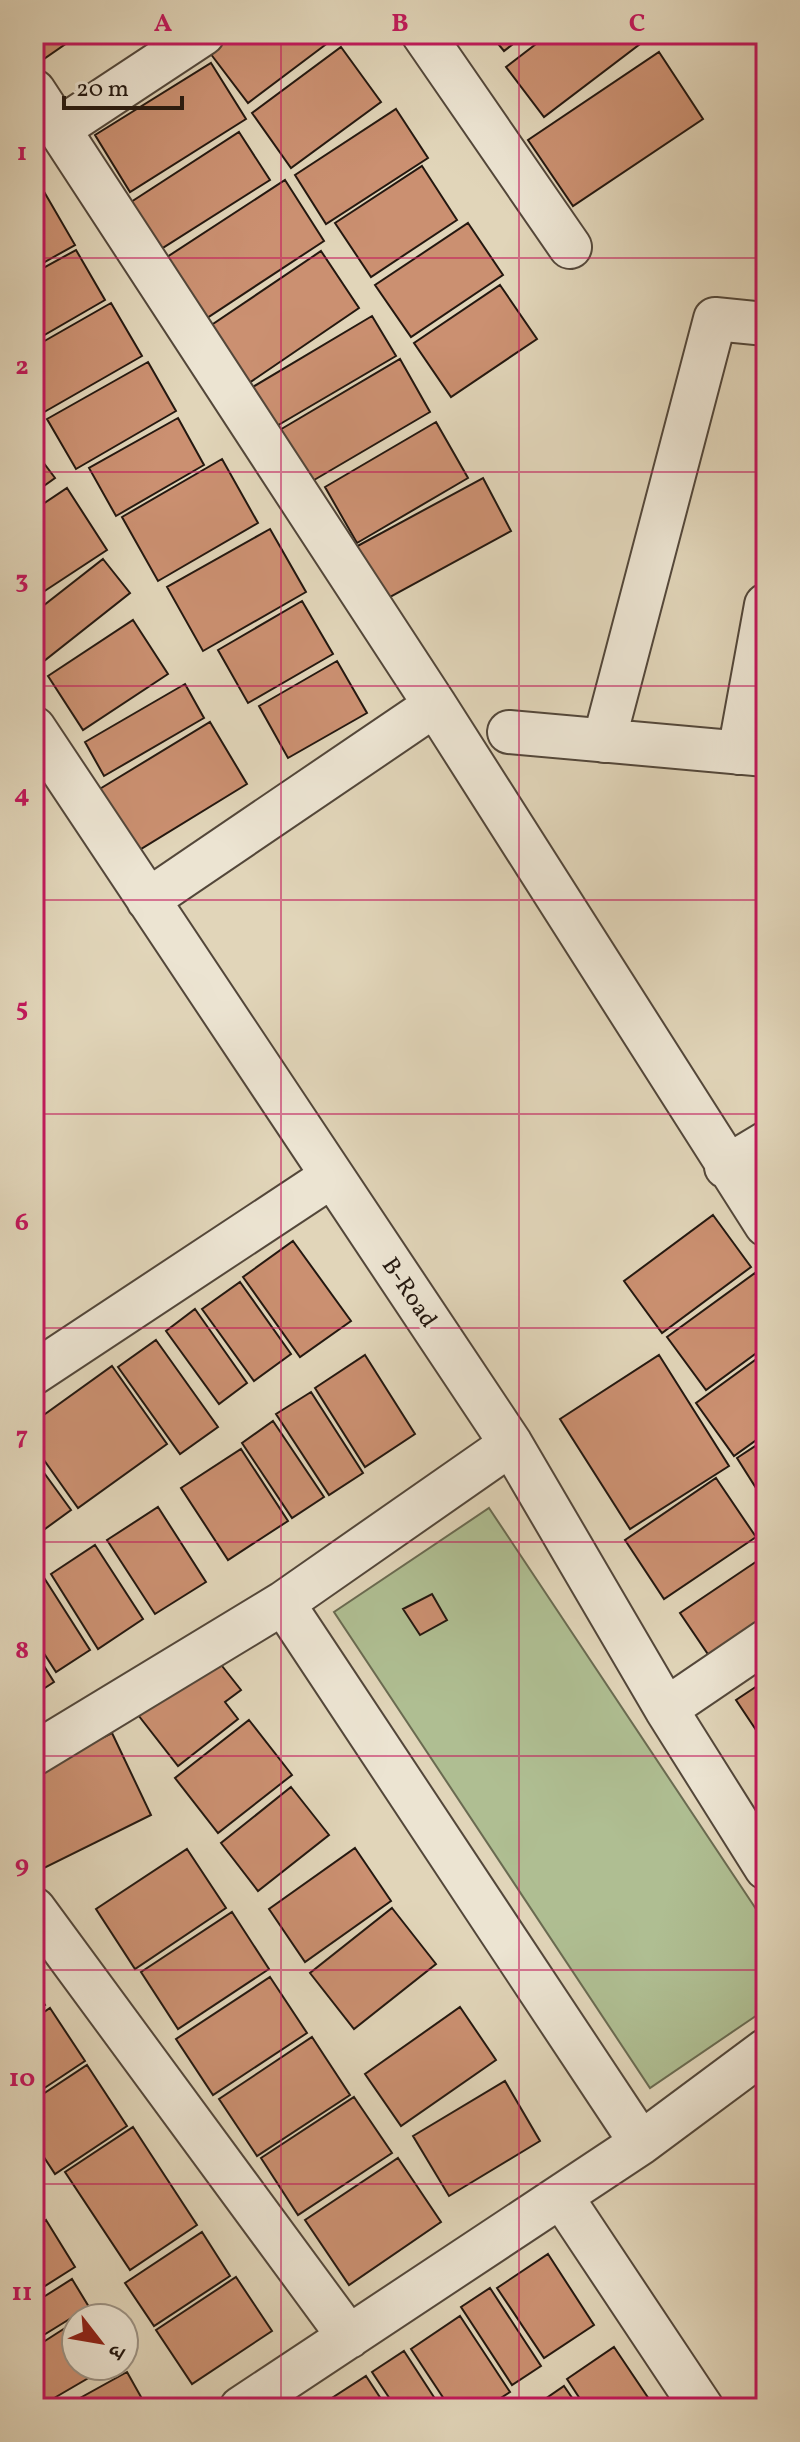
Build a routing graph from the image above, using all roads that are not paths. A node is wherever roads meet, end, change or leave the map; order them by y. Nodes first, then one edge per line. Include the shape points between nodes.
1 (203, 34) edge
2 (423, 34) edge
3 (34, 91) edge
4 (59, 129) junction
5 (570, 247) dead end
6 (766, 324) edge
7 (766, 605) edge
8 (435, 705) junction
9 (34, 728) edge
10 (509, 732) dead end
11 (604, 741) junction
12 (753, 754) edge
13 (148, 900) junction
14 (766, 1143) edge
15 (726, 1167) junction
16 (332, 1176) junction
17 (766, 1225) edge
18 (34, 1373) edge
19 (511, 1444) junction
20 (283, 1603) junction
21 (766, 1641) edge
22 (666, 1709) junction
23 (34, 1754) edge
24 (766, 1868) edge
25 (34, 1909) edge
26 (766, 2050) edge
27 (641, 2143) junction
28 (561, 2196) junction
29 (349, 2337) junction
30 (241, 2408) edge
31 (702, 2408) edge

1 - 4 street
2 - 5 street
3 - 4 street
4 - 8 street
6 - 11 street via 715,319
7 - 12 street
8 - 13 street
8 - 15 street
9 - 13 street, B-Road
10 - 11 street
11 - 12 street
13 - 16 street, B-Road
14 - 15 street
15 - 17 street
16 - 18 street
16 - 19 street, B-Road
19 - 20 street
19 - 22 street, B-Road
20 - 23 street
20 - 27 street
21 - 22 street
22 - 24 street, B-Road
25 - 29 street
26 - 27 street
27 - 28 street
28 - 29 street
28 - 31 street
29 - 30 street

